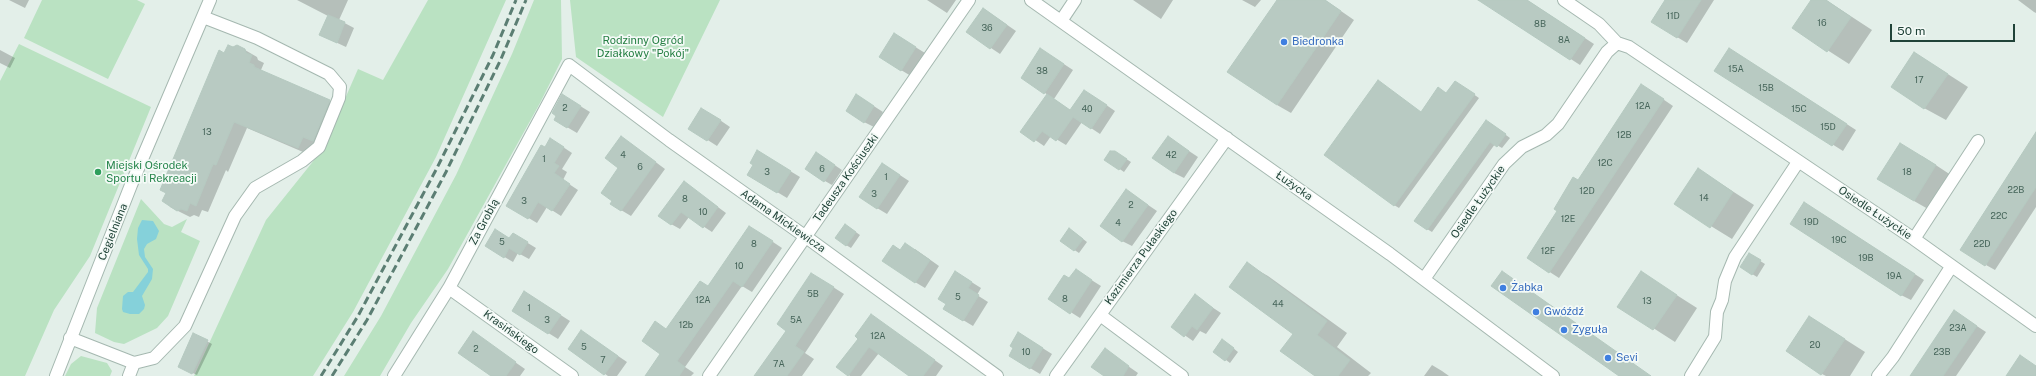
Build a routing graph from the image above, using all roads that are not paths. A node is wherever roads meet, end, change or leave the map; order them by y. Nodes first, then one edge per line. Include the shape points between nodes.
1 (969, 0) edge
2 (1032, 0) edge
3 (1075, 0) edge
4 (1564, 0) edge
5 (206, 2) edge
6 (203, 17) junction
7 (1061, 21) junction
8 (1617, 43) junction
9 (569, 65) joint
10 (1227, 138) junction
11 (1978, 141) dead end
12 (1798, 162) junction
13 (806, 236) junction
14 (1914, 239) junction
15 (1951, 267) junction
16 (1424, 279) junction
17 (449, 288) junction
18 (1100, 314) junction
19 (2036, 326) edge
20 (70, 338) junction
21 (134, 363) junction
22 (56, 376) edge
23 (129, 376) edge
24 (394, 376) edge
25 (572, 376) edge
26 (708, 376) edge
27 (996, 376) edge
28 (1056, 376) edge
29 (1182, 376) edge
30 (1553, 376) edge
31 (1691, 376) edge
32 (1878, 376) edge

1 - 13 street, Tadeusza Kościuszki
2 - 7 street, Łużycka
3 - 7 street
4 - 8 street, Osiedle Łużyckie via 1599,24
5 - 6 street, Cegielniana
6 - 20 street, Cegielniana
6 - 21 street via 257,38 329,74 340,87 339,98 319,147 302,161 255,188 235,216 185,326 154,358
7 - 10 street, Łużycka
8 - 12 street, Osiedle Łużyckie via 1629,47
8 - 16 street, Osiedle Łużyckie via 1607,52 1558,124 1546,135 1522,147 1504,164
9 - 13 street, Adama Mickiewicza via 669,140
9 - 17 street, Za Groblą
10 - 16 street, Łużycka
10 - 18 street, Kazimierza Pułaskiego
11 - 14 street
12 - 14 street, Osiedle Łużyckie
12 - 31 street via 1735,257 1725,281 1717,312 1715,337
13 - 26 street, Tadeusza Kościuszki
13 - 27 street, Adama Mickiewicza
14 - 15 street, Osiedle Łużyckie
15 - 19 street, Osiedle Łużyckie
15 - 32 street
16 - 30 street, Łużycka
17 - 24 street, Za Groblą
17 - 25 street, Krasińskiego
18 - 28 street, Kazimierza Pułaskiego
18 - 29 street
20 - 21 street
20 - 22 street, Cegielniana
21 - 23 street

